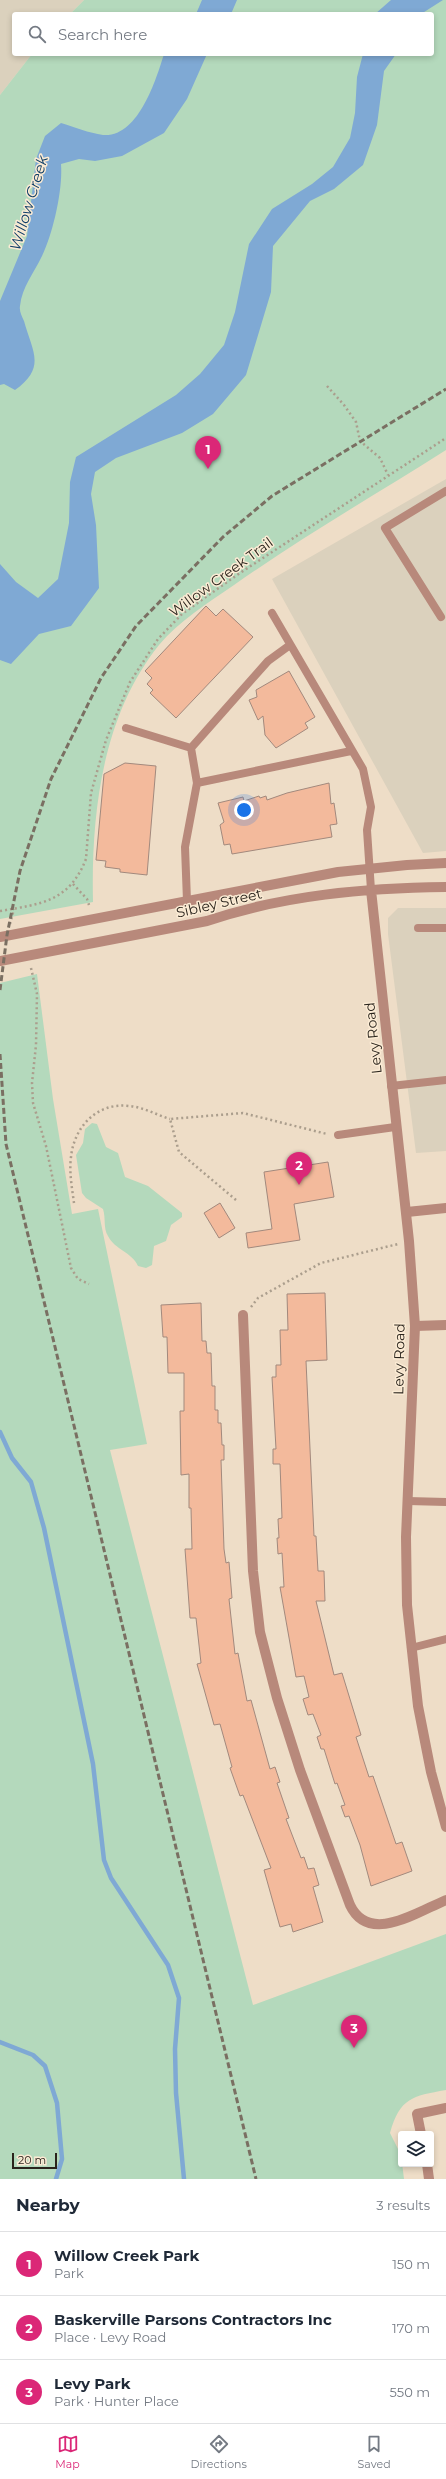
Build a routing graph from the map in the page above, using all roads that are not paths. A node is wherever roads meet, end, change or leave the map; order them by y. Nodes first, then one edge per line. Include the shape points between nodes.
1 (446, 491) edge
2 (272, 614) dead end
3 (441, 617) dead end
4 (290, 645) junction
5 (126, 728) dead end
6 (191, 748) junction
7 (352, 751) junction
8 (196, 783) junction
9 (446, 863) edge
10 (369, 868) junction
11 (446, 887) edge
12 (371, 890) junction
13 (187, 901) junction
14 (418, 928) dead end
15 (446, 928) edge
16 (0, 937) edge
17 (0, 961) edge
18 (446, 1080) edge
19 (391, 1086) junction
20 (396, 1127) junction
21 (338, 1135) road end
22 (446, 1208) edge
23 (407, 1212) junction
24 (244, 1315) road end
25 (446, 1324) edge
26 (415, 1326) junction
27 (408, 1501) junction
28 (446, 1502) edge
29 (446, 1639) edge
30 (411, 1648) junction
31 (445, 1823) edge
32 (446, 1900) edge
33 (446, 2108) edge
34 (420, 2131) edge
35 (427, 2167) edge
36 (429, 2179) edge

1 - 3 lane via 385,528
2 - 4 lane
4 - 6 lane via 268,661
4 - 7 lane
5 - 6 lane
6 - 8 lane
7 - 8 lane
7 - 10 lane via 363,769 371,807 367,830
8 - 13 lane via 185,847
9 - 10 street, Sibley Street
10 - 12 lane
10 - 13 street, Sibley Street
11 - 12 street, Sibley Street
12 - 17 street, Sibley Street via 307,898 237,911 207,921
12 - 19 street, Levy Road
13 - 16 street, Sibley Street
14 - 15 lane
18 - 19 lane
19 - 20 street, Levy Road
20 - 21 lane
20 - 23 street, Levy Road
22 - 23 street
23 - 26 street, Levy Road
24 - 32 street via 256,1602 269,1670 300,1770 350,1905 360,1920 372,1925 385,1924
25 - 26 street
26 - 27 street, Levy Road
27 - 28 lane
27 - 30 street, Levy Road via 407,1597
29 - 30 lane
30 - 31 street, Levy Road via 418,1706
33 - 34 street via 417,2114
35 - 36 street

